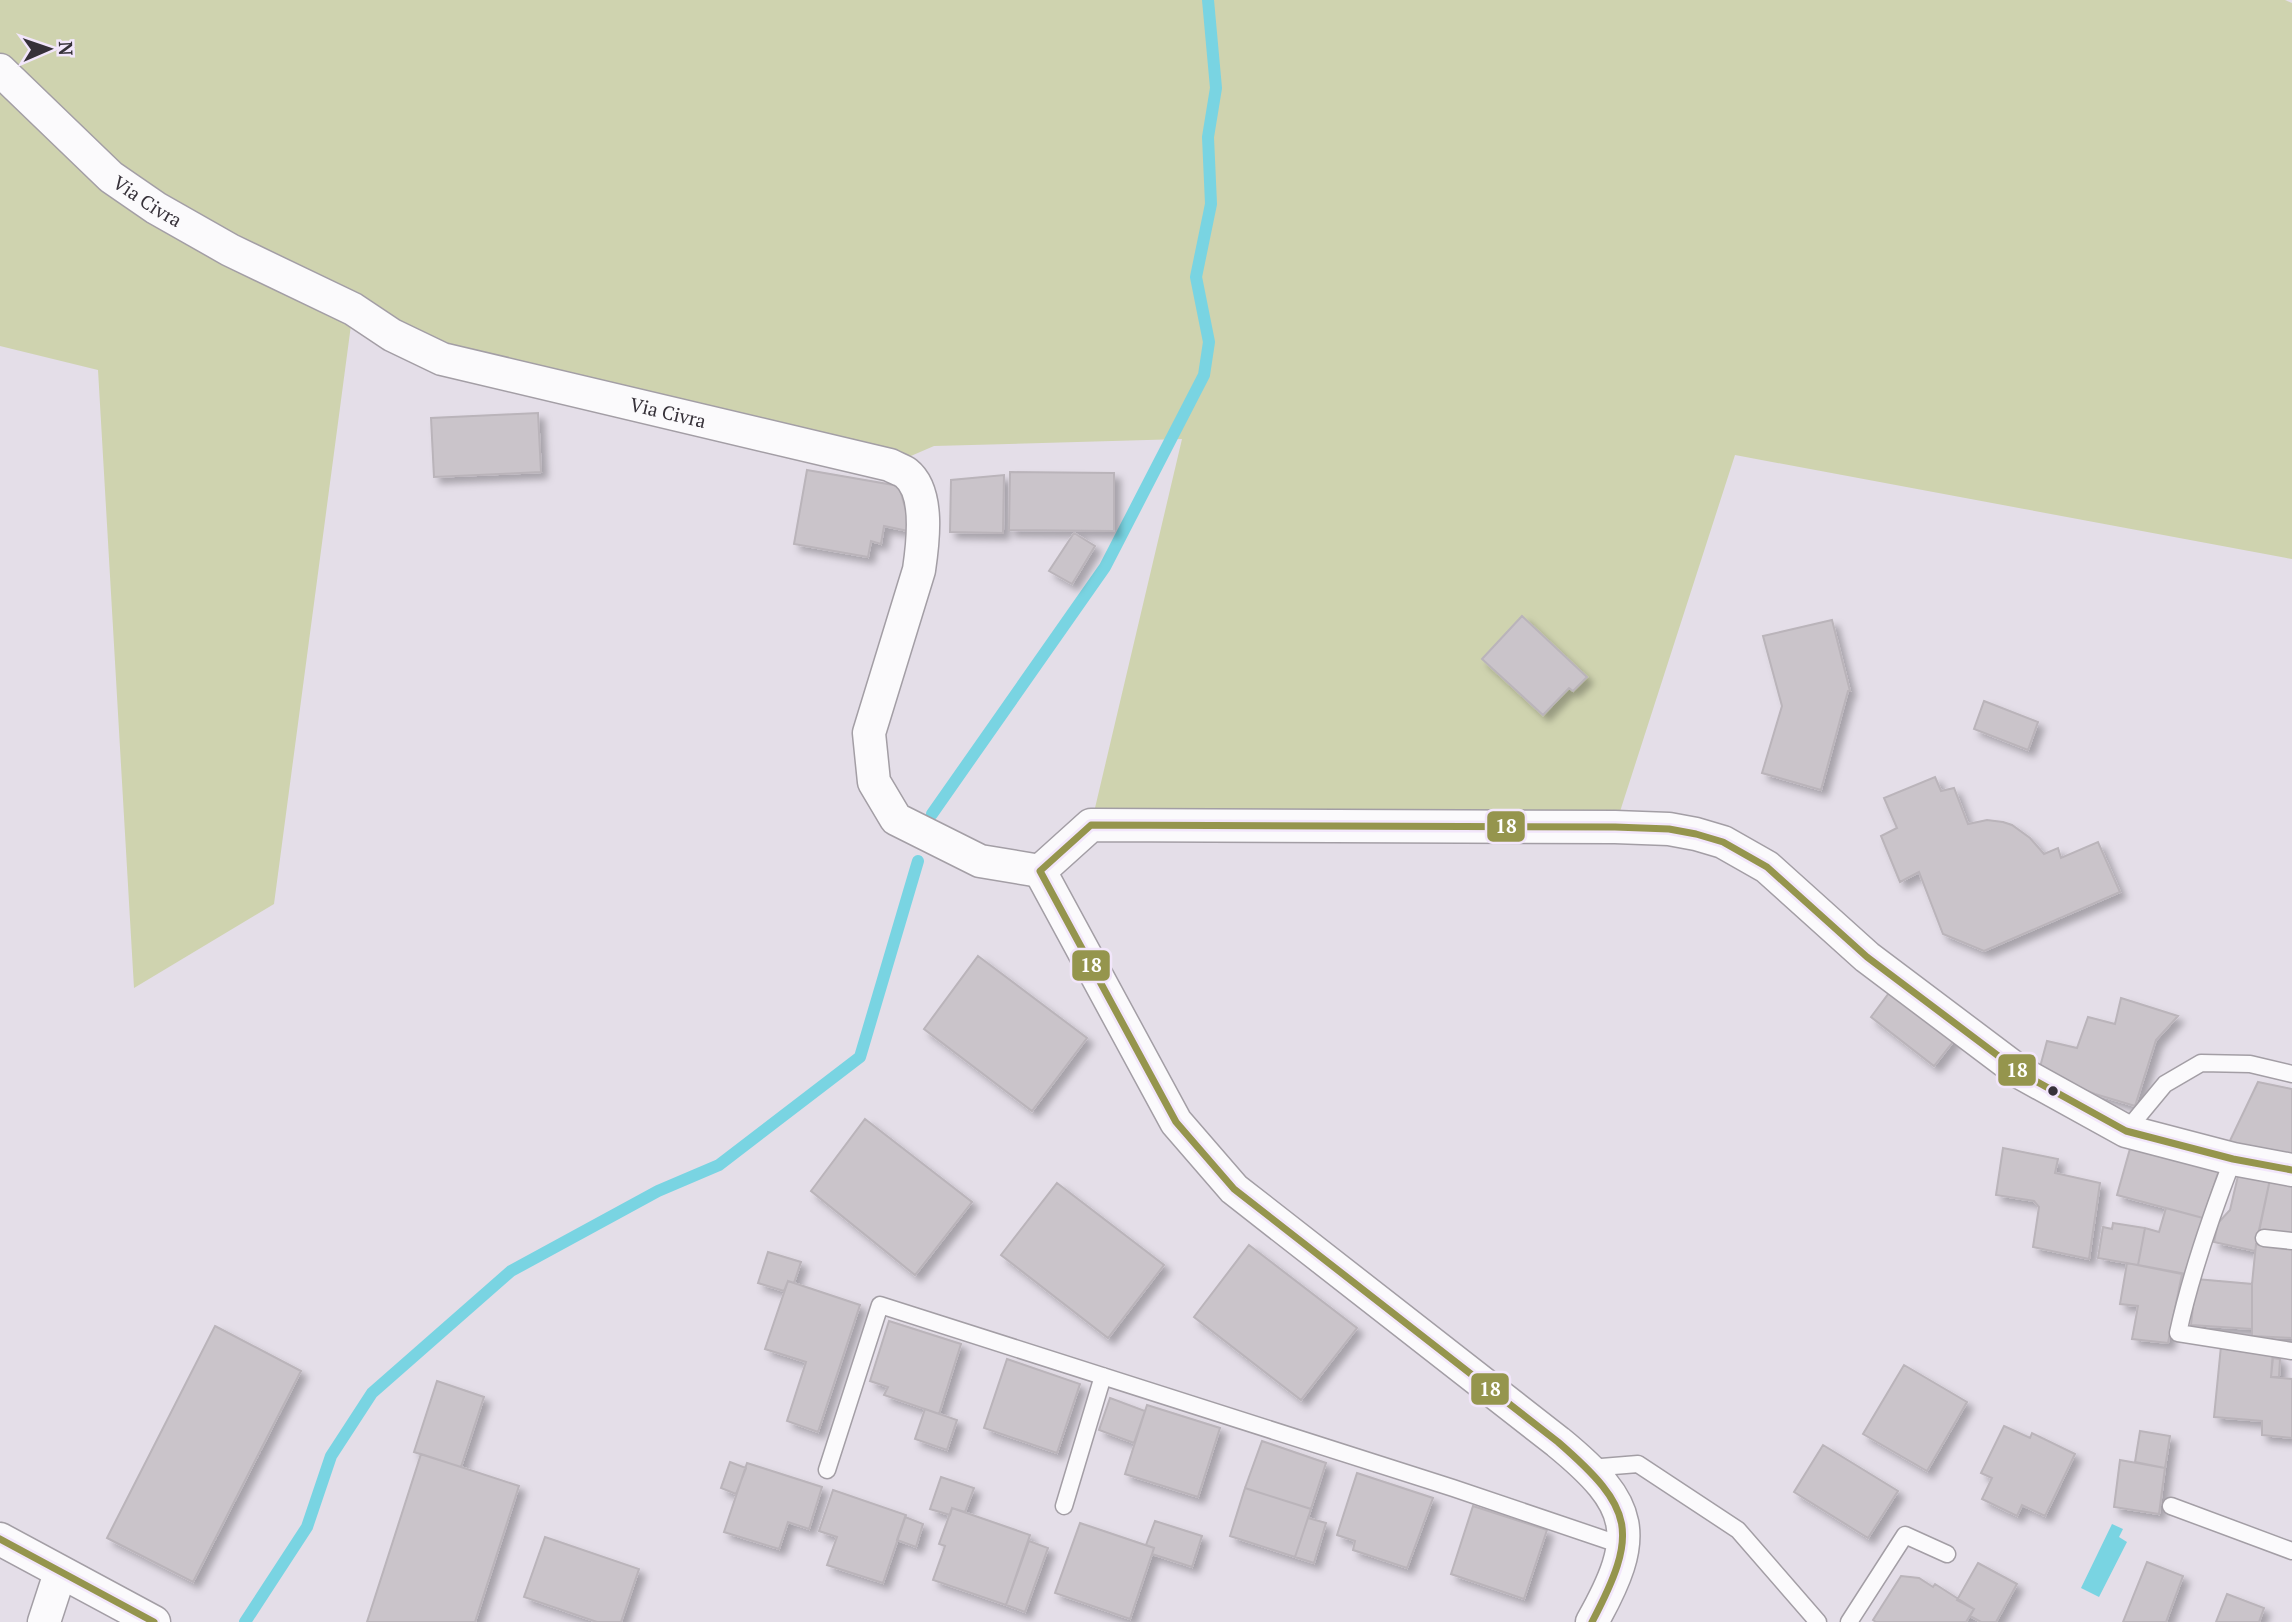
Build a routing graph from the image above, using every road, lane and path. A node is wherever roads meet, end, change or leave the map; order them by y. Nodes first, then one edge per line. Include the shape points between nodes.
1 (0, 70) edge
2 (1040, 871) junction
3 (2292, 1074) edge
4 (2126, 1131) junction
5 (2233, 1159) junction
6 (2292, 1170) edge
7 (2264, 1238) dead end
8 (2292, 1241) edge
9 (2292, 1351) edge
10 (1103, 1376) junction
11 (1589, 1468) junction
12 (827, 1470) dead end
13 (1064, 1506) dead end
14 (2171, 1506) dead end
15 (0, 1539) edge
16 (1624, 1546) junction
17 (2292, 1550) edge
18 (1947, 1554) dead end
19 (60, 1573) junction
20 (44, 1622) edge
21 (154, 1622) edge
22 (1592, 1622) edge
23 (1818, 1622) edge
24 (1849, 1622) edge

1 - 2 street, Via Civra via 111,177 156,208 230,250 353,309 418,349 442,359 890,465 906,473 919,495 923,544 869,733 874,782 896,819 980,861
2 - 4 street via 1091,825 1615,827 1696,834 1723,842 1767,867 1867,957 2021,1073
2 - 11 street via 1176,1122 1234,1189
3 - 4 lane via 2250,1064 2201,1063 2165,1084
4 - 5 street
5 - 6 street
5 - 9 lane via 2188,1287 2178,1333
7 - 8 lane
10 - 12 lane via 880,1305
10 - 13 lane
10 - 16 lane
11 - 16 street via 1621,1515
11 - 23 lane via 1638,1464 1738,1530
14 - 17 lane
15 - 19 street
16 - 22 street via 1613,1586
18 - 24 lane via 1905,1535
19 - 20 street
19 - 21 street

